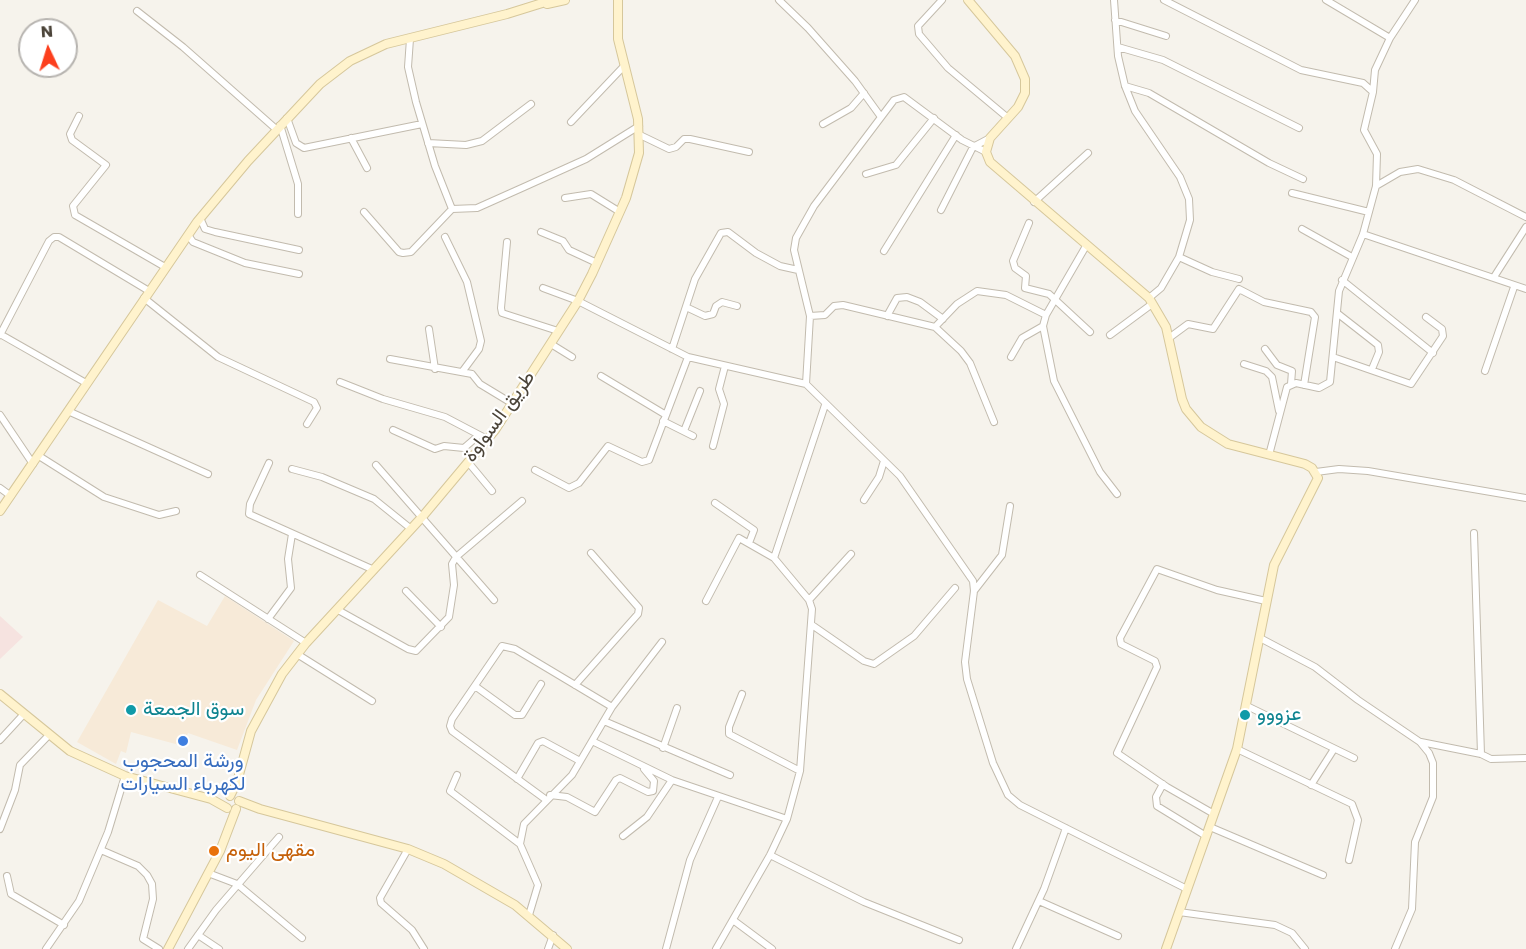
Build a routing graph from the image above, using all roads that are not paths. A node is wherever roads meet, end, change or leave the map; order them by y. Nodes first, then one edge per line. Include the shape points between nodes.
1 (552, 0) edge
2 (565, 0) edge
3 (610, 0) edge
4 (618, 0) edge
5 (779, 0) edge
6 (942, 0) edge
7 (968, 0) edge
8 (1114, 0) edge
9 (1164, 0) edge
10 (1326, 0) edge
11 (1415, 0) edge
12 (538, 6) junction
13 (137, 11) dead end
14 (617, 19) junction
15 (1115, 20) junction
16 (1166, 36) dead end
17 (1390, 38) junction
18 (410, 39) junction
19 (1118, 47) junction
20 (625, 65) junction
21 (1125, 86) junction
22 (1373, 92) junction
23 (864, 93) junction
24 (531, 104) dead end
25 (79, 116) dead end
26 (881, 117) junction
27 (287, 118) junction
28 (934, 118) junction
29 (1008, 118) junction
30 (571, 122) dead end
31 (422, 124) junction
32 (823, 124) dead end
33 (278, 127) junction
34 (1299, 128) dead end
35 (640, 130) junction
36 (956, 135) junction
37 (351, 138) junction
38 (990, 138) junction
39 (428, 143) junction
40 (973, 147) junction
41 (749, 152) dead end
42 (986, 152) junction
43 (1088, 153) dead end
44 (367, 168) dead end
45 (866, 174) dead end
46 (1303, 179) dead end
47 (1376, 186) junction
48 (1292, 193) dead end
49 (565, 198) dead end
50 (1034, 202) junction
51 (452, 209) junction
52 (941, 210) dead end
53 (621, 212) junction
54 (1369, 212) junction
55 (363, 213) dead end
56 (298, 214) dead end
57 (1526, 217) edge
58 (200, 218) junction
59 (1029, 223) dead end
60 (1526, 227) edge
61 (1302, 229) dead end
62 (542, 232) dead end
63 (1363, 234) junction
64 (188, 235) junction
65 (445, 237) dead end
66 (507, 242) dead end
67 (1086, 246) junction
68 (298, 250) dead end
69 (884, 251) dead end
70 (1179, 257) junction
71 (1352, 257) junction
72 (597, 263) junction
73 (165, 267) junction
74 (798, 270) junction
75 (299, 274) dead end
76 (1494, 277) junction
77 (1239, 279) dead end
78 (1342, 279) junction
79 (1514, 287) junction
80 (543, 288) dead end
81 (1526, 289) edge
82 (146, 295) junction
83 (1055, 299) junction
84 (578, 301) junction
85 (1151, 301) junction
86 (737, 306) dead end
87 (686, 307) junction
88 (1337, 313) junction
89 (1046, 315) junction
90 (810, 316) junction
91 (887, 316) junction
92 (1426, 317) dead end
93 (943, 319) junction
94 (1043, 326) junction
95 (935, 327) junction
96 (429, 329) dead end
97 (558, 331) junction
98 (1090, 332) dead end
99 (0, 335) edge
100 (1110, 335) dead end
101 (1169, 339) junction
102 (551, 344) junction
103 (672, 349) junction
104 (1265, 349) dead end
105 (1433, 353) junction
106 (572, 357) dead end
107 (688, 357) junction
108 (1011, 357) dead end
109 (1333, 357) junction
110 (390, 359) dead end
111 (1245, 364) dead end
112 (725, 366) junction
113 (435, 369) junction
114 (1372, 369) junction
115 (1485, 370) dead end
116 (462, 372) junction
117 (601, 376) dead end
118 (340, 382) dead end
119 (86, 383) junction
120 (806, 384) junction
121 (1291, 384) junction
122 (1304, 385) junction
123 (700, 391) dead end
124 (513, 404) junction
125 (825, 405) junction
126 (68, 411) junction
127 (1280, 414) junction
128 (0, 416) edge
129 (665, 418) junction
130 (994, 422) dead end
131 (307, 424) dead end
132 (393, 430) dead end
133 (684, 431) junction
134 (693, 436) dead end
135 (483, 437) junction
136 (713, 446) dead end
137 (1269, 455) junction
138 (36, 460) junction
139 (884, 461) junction
140 (468, 462) junction
141 (268, 463) dead end
142 (376, 465) dead end
143 (292, 469) dead end
144 (535, 470) dead end
145 (1316, 472) junction
146 (208, 474) dead end
147 (0, 488) edge
148 (492, 491) dead end
149 (1117, 494) dead end
150 (11, 496) junction
151 (1526, 498) edge
152 (864, 500) dead end
153 (522, 501) dead end
154 (716, 503) dead end
155 (1010, 506) dead end
156 (0, 511) edge
157 (176, 511) dead end
158 (423, 516) junction
159 (410, 528) junction
160 (1474, 533) dead end
161 (292, 534) junction
162 (749, 543) junction
163 (591, 553) dead end
164 (851, 554) dead end
165 (456, 557) junction
166 (774, 558) junction
167 (374, 570) junction
168 (200, 575) dead end
169 (955, 588) dead end
170 (406, 591) dead end
171 (974, 591) junction
172 (494, 600) dead end
173 (809, 600) junction
174 (706, 601) dead end
175 (1266, 601) junction
176 (338, 610) junction
177 (268, 619) junction
178 (812, 625) junction
179 (441, 627) junction
180 (1260, 638) junction
181 (662, 642) dead end
182 (306, 643) junction
183 (297, 654) junction
184 (541, 684) dead end
185 (575, 685) junction
186 (475, 686) junction
187 (0, 694) edge
188 (742, 694) dead end
189 (372, 701) dead end
190 (1247, 706) junction
191 (612, 707) junction
192 (677, 708) dead end
193 (23, 715) junction
194 (604, 722) junction
195 (49, 735) junction
196 (0, 740) edge
197 (592, 741) junction
198 (1420, 742) junction
199 (663, 748) junction
200 (1334, 748) junction
201 (1236, 749) junction
202 (1481, 754) junction
203 (1354, 758) dead end
204 (1526, 759) edge
205 (580, 761) junction
206 (644, 768) junction
207 (800, 771) junction
208 (457, 775) dead end
209 (730, 775) dead end
210 (125, 776) junction
211 (517, 779) junction
212 (672, 780) junction
213 (237, 784) junction
214 (1163, 784) junction
215 (1311, 785) junction
216 (547, 797) junction
217 (718, 797) junction
218 (233, 803) junction
219 (257, 808) junction
220 (1214, 814) junction
221 (787, 819) junction
222 (229, 826) junction
223 (1210, 827) junction
224 (1066, 828) junction
225 (0, 829) edge
226 (623, 836) dead end
227 (1206, 836) junction
228 (279, 837) dead end
229 (520, 844) junction
230 (408, 849) junction
231 (101, 850) junction
232 (770, 855) junction
233 (1349, 860) dead end
234 (208, 873) junction
235 (1323, 875) dead end
236 (7, 876) dead end
237 (237, 884) junction
238 (1187, 889) junction
239 (1039, 901) junction
240 (1179, 912) junction
241 (529, 915) junction
242 (733, 920) junction
243 (64, 925) junction
244 (198, 935) junction
245 (553, 935) junction
246 (1118, 936) dead end
247 (302, 938) dead end
248 (959, 940) dead end
249 (46, 949) edge
250 (159, 949) edge
251 (168, 949) edge
252 (188, 949) edge
253 (219, 949) edge
254 (424, 949) edge
255 (548, 949) edge
256 (567, 949) edge
257 (666, 949) edge
258 (716, 949) edge
259 (772, 949) edge
260 (1016, 949) edge
261 (1166, 949) edge
262 (1305, 949) edge
263 (1395, 949) edge

1 - 12 street
2 - 12 street
3 - 14 street
4 - 14 street, طريق السواوة
5 - 23 street
6 - 29 street via 918,26 918,34 948,69
7 - 29 street via 1023,70 1025,93
8 - 15 street
9 - 22 street via 1301,70 1363,83
10 - 17 street
11 - 17 street
12 - 18 street
13 - 33 street
14 - 20 street, طريق السواوة
15 - 16 street
15 - 19 street
17 - 22 street via 1375,70
18 - 27 street via 386,44 344,65
18 - 31 street via 408,68
19 - 21 street
19 - 34 street via 1163,60
20 - 30 street
20 - 35 street, طريق السواوة
21 - 46 street via 1149,93
21 - 70 street via 1135,111 1187,189 1190,220
22 - 47 street via 1364,130 1377,154
23 - 26 street
23 - 32 street via 851,108
24 - 39 street via 482,141 466,145
25 - 73 street via 70,134 72,140 106,165 73,206 74,212
26 - 28 street via 899,97
26 - 74 street via 814,206 796,238
27 - 33 street
27 - 37 street via 299,146 304,148
28 - 36 street
28 - 45 street via 896,165
29 - 38 street
31 - 37 street
31 - 39 street
33 - 56 street via 298,184
33 - 58 street
35 - 41 street via 669,149 690,139
35 - 51 street via 477,208
35 - 53 street, طريق السواوة via 638,164
36 - 40 street
36 - 69 street
37 - 44 street
38 - 40 street
38 - 42 street
39 - 51 street
40 - 42 street
40 - 52 street
42 - 50 street via 996,170
43 - 50 street
47 - 54 street
47 - 57 street via 1400,172 1418,169 1454,180
48 - 54 street
49 - 53 street via 591,194
50 - 67 street
51 - 55 street via 411,252 404,253
53 - 72 street, طريق السواوة
54 - 63 street
58 - 64 street
58 - 68 street via 205,229
59 - 83 street via 1013,261 1015,268 1026,276 1028,291 1040,291
60 - 76 street
61 - 71 street
62 - 72 street
63 - 71 street
63 - 76 street
64 - 73 street
64 - 75 street via 193,242 245,263
65 - 116 street via 467,282 481,341
66 - 97 street via 502,312
67 - 83 street
67 - 85 street
70 - 77 street
70 - 85 street
71 - 78 street
72 - 84 street, طريق السواوة
73 - 82 street
74 - 87 street via 780,266 756,253 729,232 721,233 700,266
74 - 90 street
76 - 79 street
78 - 88 street
78 - 105 street
79 - 81 street
79 - 115 street
80 - 84 street
82 - 99 street via 54,237
82 - 119 street
82 - 131 street via 218,357 314,402 317,408
83 - 89 street
83 - 98 street
84 - 97 street, طريق السواوة
84 - 103 street
85 - 100 street
85 - 101 street
86 - 87 street via 722,302 713,314 705,316
87 - 103 street
88 - 109 street
88 - 114 street via 1378,345
89 - 93 street via 1006,295 984,290 972,292
89 - 94 street
90 - 91 street via 825,315 838,305
90 - 120 street
91 - 93 street via 897,298 907,297
91 - 95 street
92 - 105 street via 1443,332
93 - 95 street
94 - 108 street via 1022,338
94 - 149 street via 1054,381 1100,472
95 - 130 street via 970,363
96 - 113 street
97 - 102 street, طريق السواوة
99 - 119 street
101 - 122 street via 1188,324 1213,329 1239,289 1264,302 1311,312 1315,317
101 - 137 street via 1182,399 1194,420 1227,444
102 - 106 street
102 - 124 street, طريق السواوة
103 - 107 street
104 - 121 street via 1277,365 1293,371
105 - 114 street via 1411,384
107 - 112 street
107 - 129 street
109 - 114 street
109 - 122 street via 1330,382 1318,388
110 - 113 street
111 - 127 street via 1272,377
112 - 120 street
112 - 136 street via 719,389 724,404
113 - 116 street
116 - 124 street
117 - 129 street
118 - 135 street via 445,417
119 - 126 street
120 - 125 street
121 - 122 street
121 - 127 street
123 - 133 street
124 - 135 street, طريق السواوة
125 - 139 street
125 - 166 street
126 - 138 street
126 - 146 street
127 - 137 street
128 - 138 street
129 - 133 street
129 - 144 street via 646,462 608,446 579,483 569,488
132 - 135 street via 435,449 464,448
133 - 134 street
135 - 140 street, طريق السواوة
137 - 145 street via 1305,464
138 - 150 street
138 - 157 street via 104,497 159,515
139 - 152 street
139 - 171 street via 900,476 968,572
140 - 148 street
140 - 158 street, طريق السواوة
141 - 161 street via 249,514
142 - 158 street
143 - 159 street via 322,477 374,500
145 - 151 street via 1368,471
145 - 175 street via 1316,484 1274,565
147 - 150 street
150 - 156 street
153 - 165 street
154 - 162 street via 754,530
155 - 171 street via 1002,555
158 - 159 street, طريق السواوة
158 - 165 street
159 - 167 street, طريق السواوة
160 - 202 street
161 - 167 street
161 - 177 street via 288,559 291,588
162 - 166 street
162 - 174 street via 739,538
163 - 185 street via 639,608 638,614
164 - 173 street
165 - 172 street
165 - 179 street via 452,564 454,585 449,617
166 - 173 street
167 - 176 street, طريق السواوة
168 - 177 street
169 - 178 street via 914,636 874,664
170 - 179 street
171 - 224 street via 967,639 967,679 993,763 1014,801
173 - 178 street
175 - 180 street
175 - 214 street via 1217,590 1161,569 1154,572 1120,642 1155,661 1157,667 1117,753
176 - 179 street via 416,651
176 - 182 street, طريق السواوة
177 - 182 street
178 - 207 street
180 - 190 street
180 - 198 street via 1315,667
181 - 191 street
182 - 183 street, طريق السواوة
183 - 189 street
183 - 213 street, طريق السواوة via 258,716
184 - 186 street via 522,715 515,715
185 - 186 street via 508,645 502,646
185 - 191 street
186 - 211 street via 452,719 452,732
187 - 193 street
188 - 207 street via 729,734
190 - 200 street
190 - 201 street
191 - 194 street
192 - 199 street
193 - 195 street
193 - 196 street
194 - 197 street
194 - 199 street
195 - 210 street via 70,751
195 - 225 street via 20,765
197 - 205 street
197 - 206 street
198 - 202 street
198 - 263 street via 1433,763 1433,797 1415,842 1412,909
199 - 209 street
200 - 203 street
200 - 215 street
201 - 215 street
201 - 220 street
202 - 204 street via 1491,759
205 - 211 street via 543,741
205 - 216 street via 572,775
206 - 212 street
206 - 216 street via 654,781 653,791 620,778 595,812 567,797
207 - 221 street
208 - 229 street via 450,791
210 - 218 street
210 - 231 street
211 - 216 street
212 - 217 street
212 - 226 street via 646,817
213 - 218 street, طريق السواوة
213 - 219 street
214 - 220 street
214 - 227 street via 1156,797 1157,806
215 - 233 street via 1352,804 1356,810 1358,820
216 - 229 street via 524,824
217 - 221 street
217 - 257 street via 690,860
218 - 219 street
218 - 222 street
219 - 222 street via 241,813
219 - 230 street
220 - 223 street
221 - 232 street
222 - 234 street
223 - 227 street
223 - 235 street
224 - 238 street
224 - 239 street
227 - 238 street
228 - 237 street
229 - 241 street via 538,885
230 - 241 street via 476,881
230 - 254 street via 380,898 412,930
231 - 243 street
231 - 250 street via 138,866 152,884 153,899 143,939
232 - 242 street
232 - 248 street via 864,902
234 - 237 street
234 - 251 street
236 - 243 street via 11,894
237 - 244 street
237 - 247 street
238 - 240 street
239 - 246 street
239 - 260 street
240 - 261 street
240 - 262 street via 1275,925 1293,933
241 - 245 street
242 - 258 street
242 - 259 street
243 - 249 street
244 - 252 street
244 - 253 street
245 - 255 street
245 - 256 street

